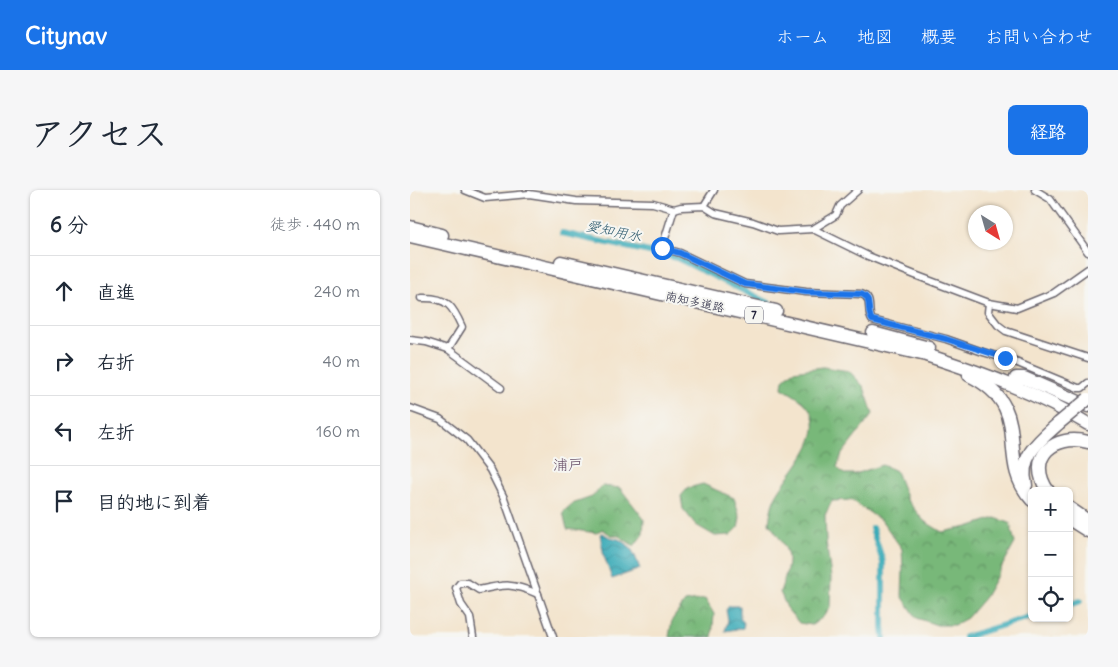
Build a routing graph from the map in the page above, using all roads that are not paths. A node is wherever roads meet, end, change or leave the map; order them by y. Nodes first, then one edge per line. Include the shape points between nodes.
1 (465, 190) edge
2 (714, 190) edge
3 (858, 190) edge
4 (1035, 190) edge
5 (704, 206) junction
6 (674, 209) junction
7 (410, 227) edge
8 (813, 229) junction
9 (410, 236) edge
10 (1088, 252) edge
11 (1088, 269) edge
12 (422, 298) dead end
13 (989, 303) junction
14 (856, 338) junction
15 (410, 340) edge
16 (448, 349) junction
17 (1088, 358) edge
18 (1016, 378) junction
19 (1088, 384) edge
20 (501, 388) dead end
21 (1088, 399) edge
22 (1088, 405) edge
23 (410, 408) edge
24 (1088, 415) edge
25 (1061, 424) junction
26 (1088, 424) edge
27 (1088, 442) edge
28 (1038, 487) edge
29 (1046, 487) edge
30 (1028, 488) edge
31 (1028, 495) edge
32 (1073, 511) edge
33 (1088, 521) edge
34 (1073, 522) edge
35 (1088, 531) edge
36 (538, 594) junction
37 (473, 637) edge
38 (553, 637) edge

1 - 6 street via 485,198 529,194 576,201 653,203
2 - 5 street
3 - 8 street via 840,206 836,215
4 - 10 street via 1050,199
5 - 6 street
5 - 8 street via 715,213 778,231
6 - 19 street via 662,248 693,258 745,284 865,295 872,320 1013,361 1078,388
7 - 18 highway, 南知多道路 / 7 via 900,340
8 - 13 street via 868,256
9 - 14 highway, 南知多道路 / 7
11 - 13 street via 1054,293 1030,304 1017,308
12 - 16 street via 433,298 452,306 462,327
13 - 17 street via 988,312 1006,332
14 - 26 highway, 南知多道路 / 7 via 926,355 995,378
14 - 31 highway via 862,343 965,373 994,392 1008,414 1014,465
15 - 16 street
16 - 20 street
18 - 22 highway via 1024,378
18 - 24 highway, 南知多道路 / 7
21 - 25 highway, bridge
22 - 25 highway, bridge
23 - 36 street via 440,419 467,440 490,470 504,498
25 - 28 highway via 1033,460 1031,468
25 - 30 highway via 1032,448 1026,460 1024,479
27 - 29 highway via 1065,442 1044,454 1039,466
32 - 33 highway
34 - 35 highway
36 - 37 street via 518,586 479,590 468,583 460,583 456,588 470,618
36 - 38 street

